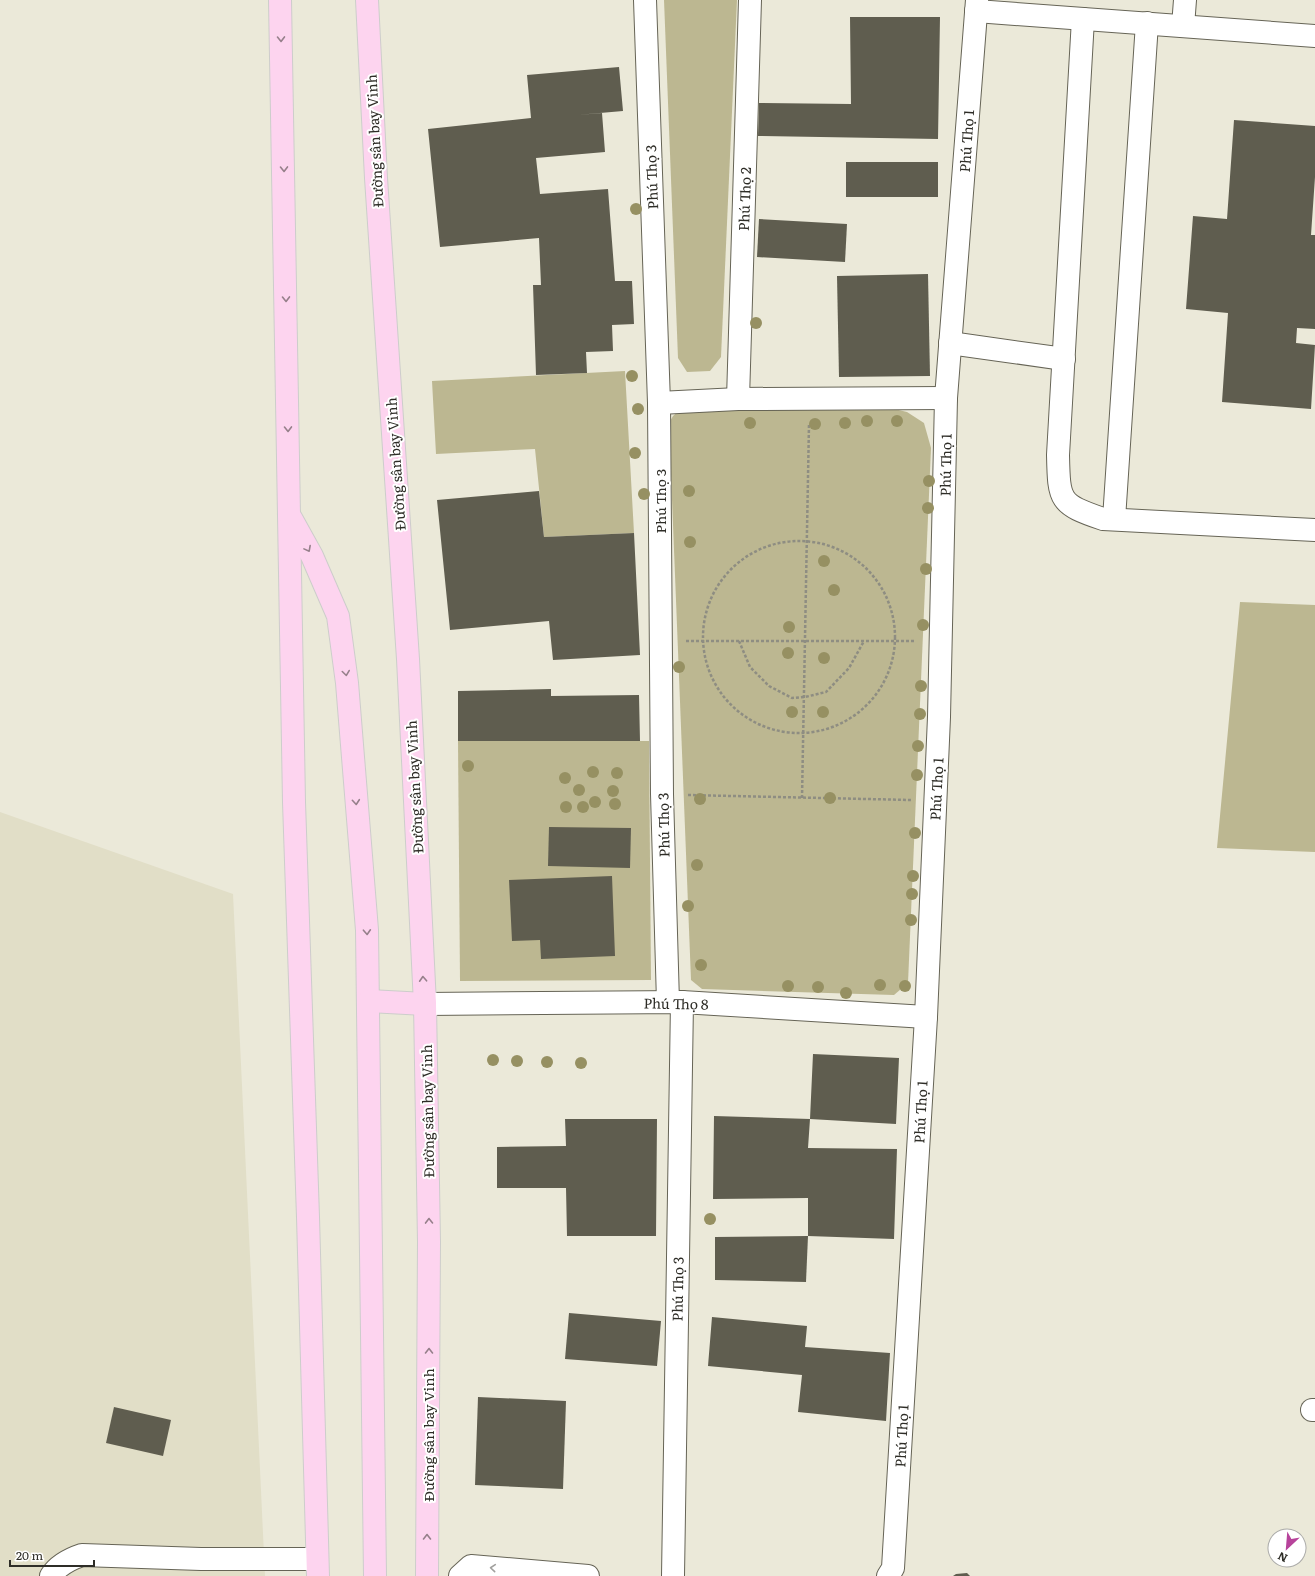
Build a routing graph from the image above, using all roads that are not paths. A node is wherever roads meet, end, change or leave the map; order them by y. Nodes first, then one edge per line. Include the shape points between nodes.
1 (280, 0) edge
2 (367, 0) edge
3 (645, 0) edge
4 (750, 0) edge
5 (1185, 0) edge
6 (976, 5) edge
7 (1083, 19) junction
8 (1146, 23) junction
9 (1183, 26) junction
10 (1315, 36) edge
11 (950, 343) junction
12 (1064, 359) junction
13 (946, 398) junction
14 (738, 399) junction
15 (659, 403) junction
16 (290, 515) junction
17 (1114, 519) junction
18 (1315, 530) edge
19 (369, 1001) junction
20 (675, 1002) junction
21 (425, 1004) junction
22 (926, 1017) junction
23 (317, 1567) edge
24 (51, 1576) edge
25 (375, 1576) edge
26 (427, 1576) edge
27 (460, 1576) edge
28 (588, 1576) edge
29 (673, 1576) edge
30 (888, 1576) edge

1 -> 16 main road
21 -> 2 main road, Đường sân bay Vinh via 408,659 376,178
3 - 15 street, Phú Thọ 3
4 - 14 street, Phú Thọ 2
5 - 9 street
6 - 7 street
6 - 11 street, Phú Thọ 1
7 - 8 street
7 - 12 street
8 - 9 street
8 - 17 street
9 - 10 street
11 - 12 street
11 - 13 street, Phú Thọ 1
12 - 17 street via 1058,455 1060,492 1065,502 1079,511 1104,519
13 - 14 street
13 - 22 street, Phú Thọ 1 via 941,641
14 - 15 street
15 - 20 street, Phú Thọ 3 via 662,794
16 -> 19 main road via 312,556 338,616 351,731 367,930
16 - 23 main road via 294,802
17 - 18 street
19 - 21 main road
19 - 25 main road
20 - 21 street, Phú Thọ 8
20 - 22 street, Phú Thọ 8
20 - 29 street, Phú Thọ 3
26 -> 21 main road, Đường sân bay Vinh via 429,1242
22 - 30 street, Phú Thọ 1 via 893,1568
23 - 24 street via 201,1559 82,1555 59,1566
28 -> 27 street via 471,1566

